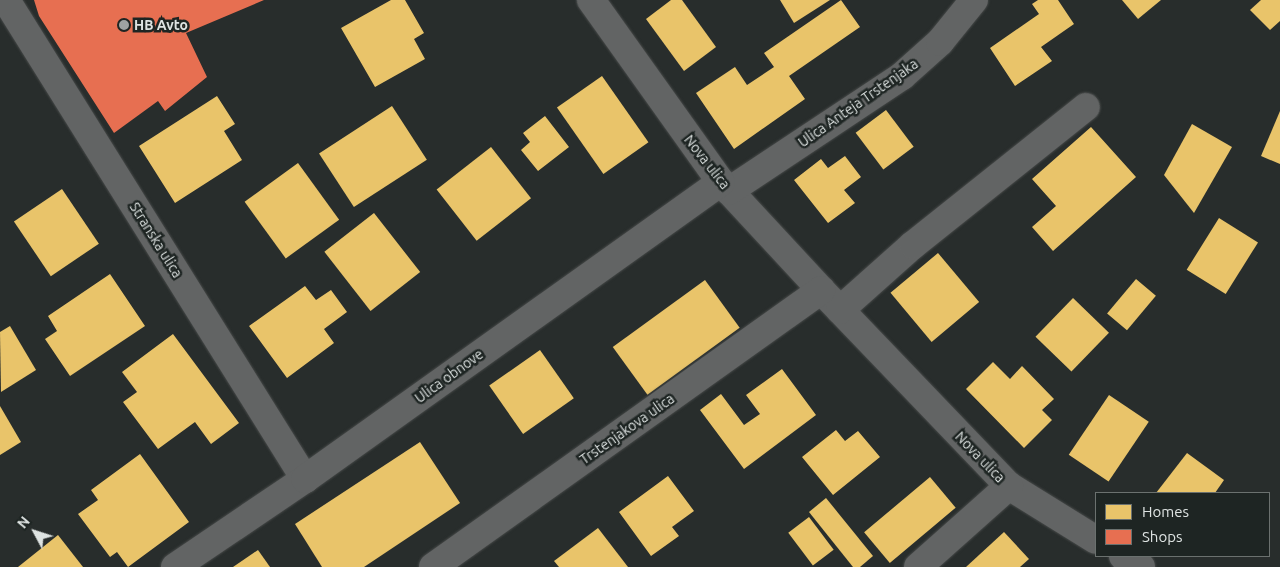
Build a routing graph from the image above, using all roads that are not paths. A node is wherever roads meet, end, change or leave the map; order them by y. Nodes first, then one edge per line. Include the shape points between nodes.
1 (6, 0) edge
2 (591, 0) edge
3 (974, 0) edge
4 (1086, 107) dead end
5 (725, 186) junction
6 (821, 290) junction
7 (840, 310) junction
8 (305, 479) junction
9 (1009, 486) junction
10 (1095, 539) edge
11 (1125, 557) edge
12 (175, 567) edge
13 (433, 567) edge
14 (918, 567) edge
15 (1141, 567) edge

1 - 8 street, Stranska ulica
2 - 5 street, Nova ulica
3 - 5 street, Ulica Anteja Trstenjaka via 940,42 902,76
4 - 7 street via 913,245
5 - 6 street, Nova ulica
5 - 8 street, Ulica obnove
6 - 7 street, Nova ulica
6 - 13 street, Trstenjakova ulica
7 - 9 street, Nova ulica
8 - 12 street, Ulica obnove
9 - 10 street, Nova ulica
9 - 14 street
11 - 15 street

